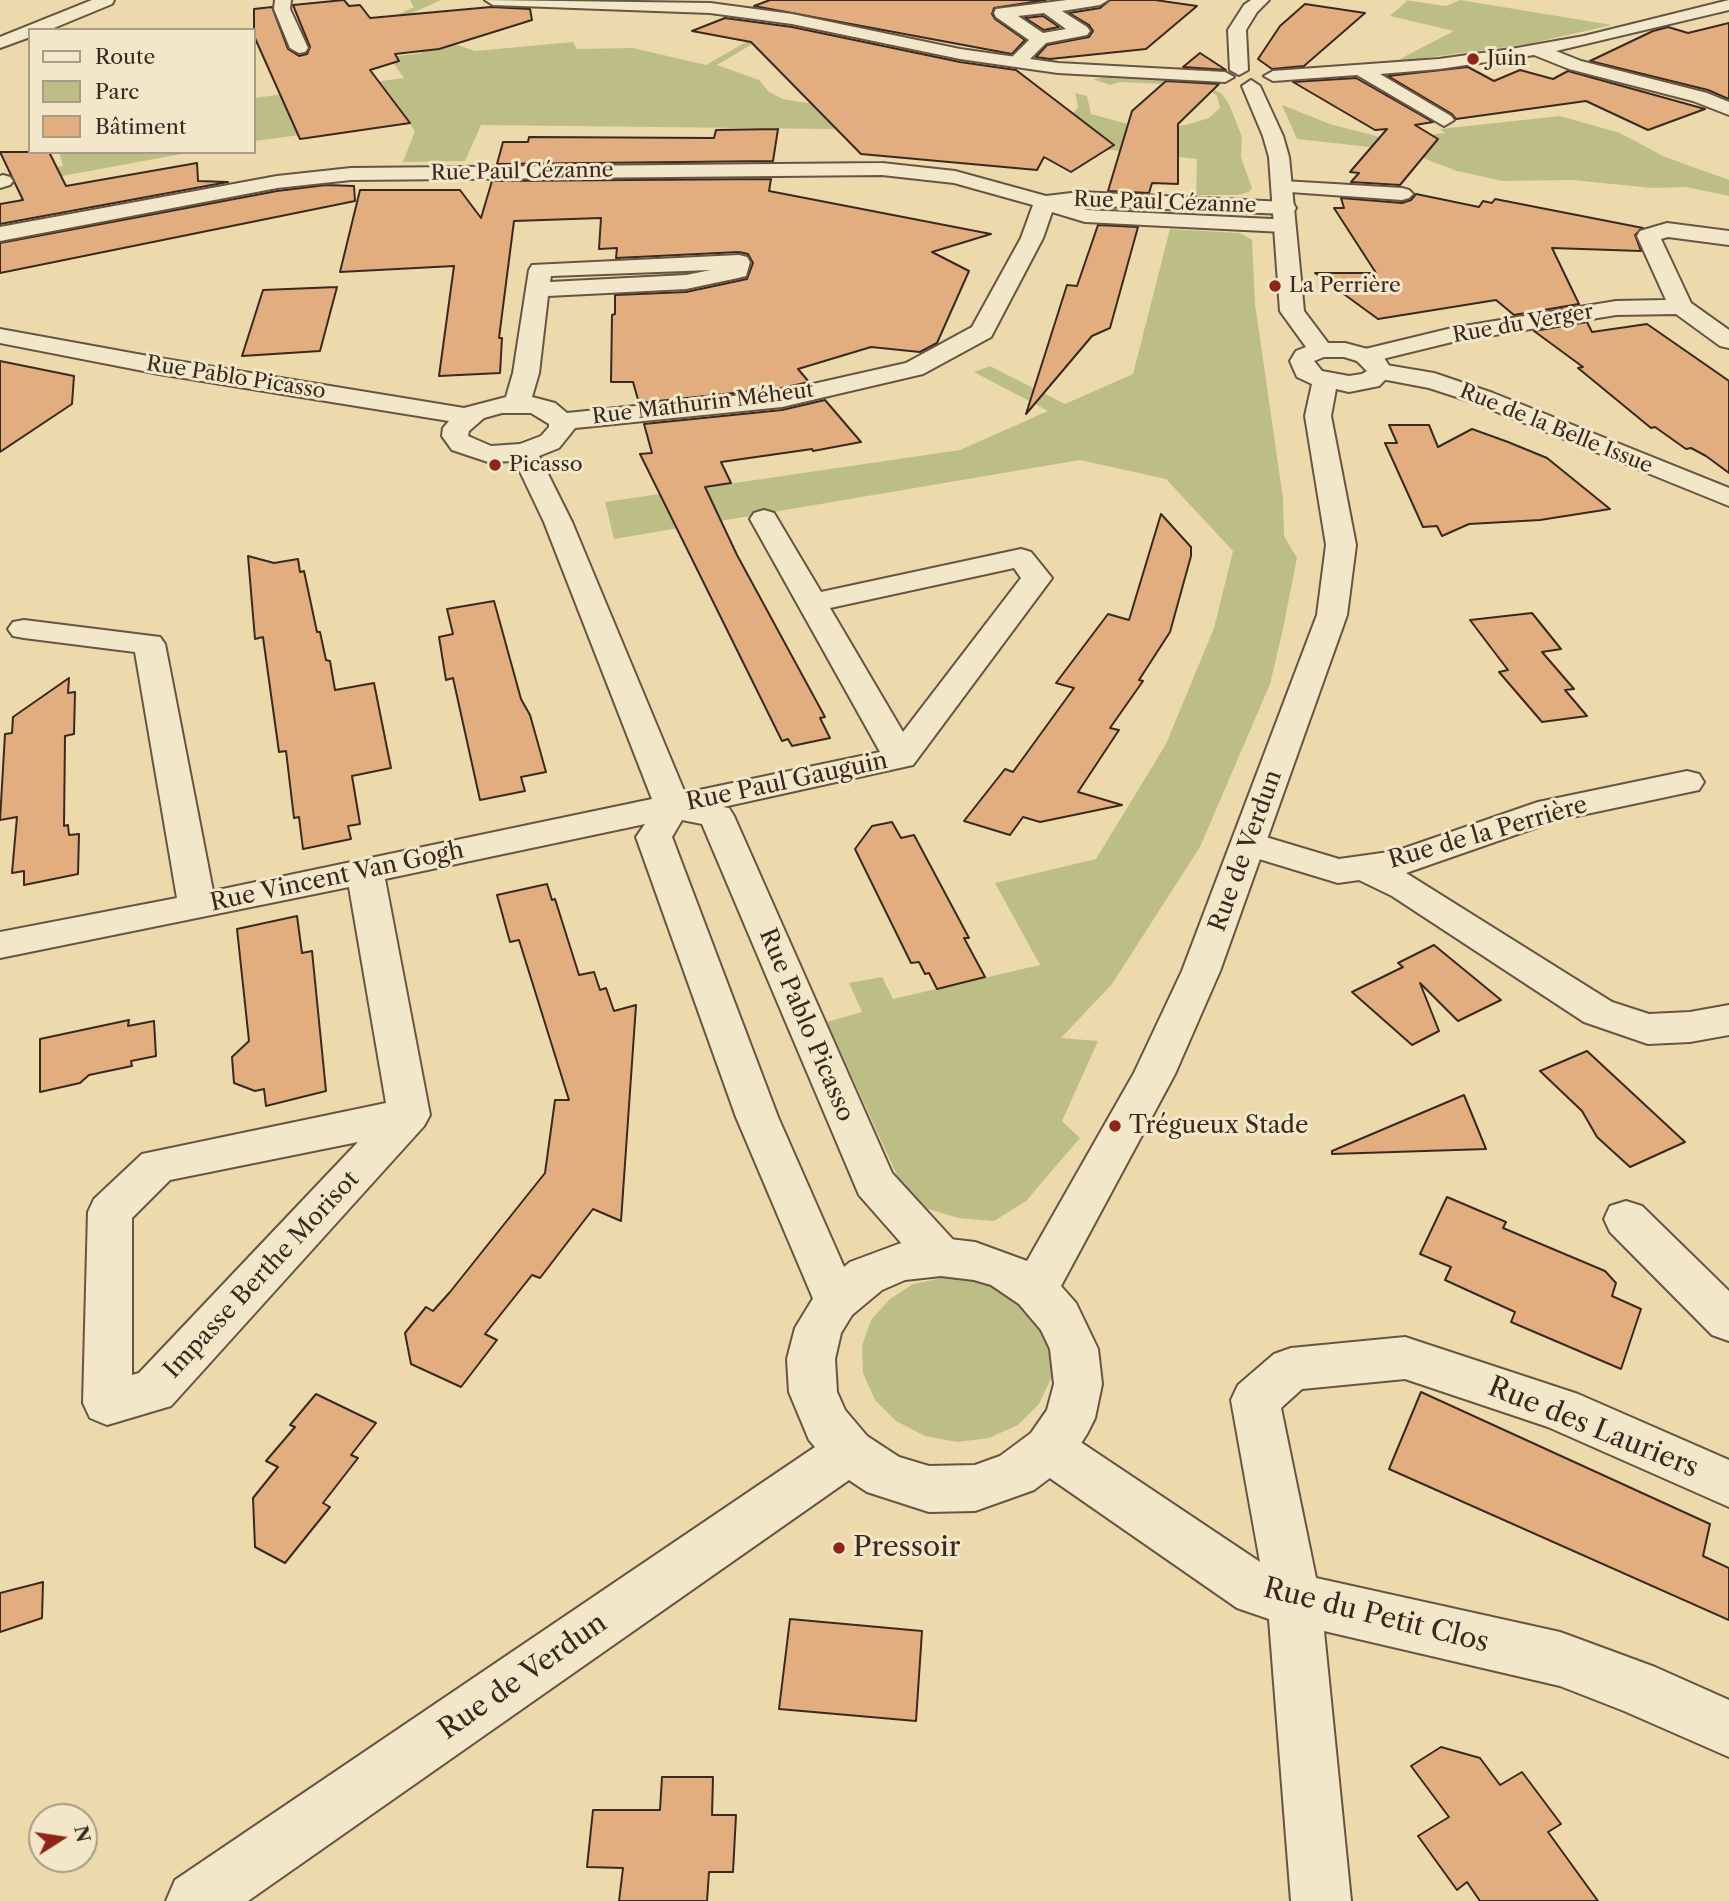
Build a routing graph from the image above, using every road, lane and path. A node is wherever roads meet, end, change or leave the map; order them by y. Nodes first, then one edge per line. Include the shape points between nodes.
1 (106, 0) edge
2 (283, 0) edge
3 (493, 0) edge
4 (1100, 0) edge
5 (1261, 0) edge
6 (714, 4) edge
7 (1650, 7) dead end
8 (1047, 8) junction
9 (1726, 8) edge
10 (1679, 17) junction
11 (37, 28) edge
12 (28, 32) edge
13 (1040, 39) junction
14 (0, 43) edge
15 (299, 48) dead end
16 (1537, 50) junction
17 (1017, 62) junction
18 (1362, 70) junction
19 (1238, 77) junction
20 (1729, 109) edge
21 (1444, 120) dead end
22 (1402, 194) dead end
23 (1045, 202) junction
24 (1284, 207) junction
25 (0, 234) edge
26 (1729, 238) edge
27 (538, 290) junction
28 (1681, 307) junction
29 (0, 336) edge
30 (1729, 341) edge
31 (1373, 364) junction
32 (1323, 366) junction
33 (517, 404) junction
34 (472, 417) junction
35 (562, 421) junction
36 (524, 452) junction
37 (1729, 498) edge
38 (764, 519) dead end
39 (812, 603) junction
40 (24, 629) dead end
41 (901, 758) junction
42 (1687, 782) dead end
43 (673, 807) junction
44 (1249, 844) junction
45 (1362, 867) junction
46 (365, 871) junction
47 (197, 907) junction
48 (0, 945) edge
49 (1729, 1020) edge
50 (408, 1115) junction
51 (1626, 1219) dead end
52 (942, 1257) junction
53 (1035, 1290) junction
54 (836, 1301) junction
55 (1729, 1321) edge
56 (1049, 1449) junction
57 (849, 1452) junction
58 (1729, 1483) edge
59 (1294, 1600) junction
60 (1729, 1729) edge
61 (197, 1901) edge
62 (1321, 1901) edge

1 - 11 street
2 - 15 street via 282,9
3 - 6 street
4 - 8 street
5 - 19 street via 1237,30
6 - 17 street
7 - 10 street
8 - 13 street via 1081,31
8 - 13 street via 1002,13
9 - 10 street
10 - 16 street
12 - 14 street
13 - 17 street
16 - 18 street
16 - 20 street
17 - 19 street via 1112,72
18 - 19 street via 1273,76 1271,83
18 - 21 street
19 - 24 street via 1273,136
22 - 24 street, Rue Paul Cézanne
23 - 24 street, Rue Paul Cézanne via 1085,215
23 - 25 street, Rue Paul Cézanne via 955,177 882,169 351,174 277,182
23 - 35 street, Rue Mathurin Méheut via 1032,238 982,332 914,369 782,399
24 - 32 street via 1292,311
26 - 28 street via 1667,230 1648,236
27 - 27 street via 540,270 739,262 738,271 686,282
27 - 33 street
28 - 30 street
28 - 31 street, Rue du Verger via 1616,308 1452,335
29 - 34 street, Rue Pablo Picasso
31 - 32 street, Rue de la Belle Issue via 1345,350
31 - 32 street, Rue du Verger via 1370,381 1360,383
31 - 37 street, Rue de la Belle Issue via 1484,398
32 - 44 street, Rue de Verdun via 1318,416 1341,545 1332,615
33 - 34 street via 486,408
33 - 35 street via 547,409
34 - 36 street via 456,428 461,444 488,454
35 - 36 street via 550,442
36 - 43 street via 558,522
38 - 39 street, Rue Paul Gauguin
39 - 41 street, Rue Paul Gauguin
39 - 41 street, Rue Paul Gauguin via 1021,558 1037,578
40 - 47 street via 149,644
41 - 43 street, Rue Paul Gauguin
42 - 45 street, Rue de la Perrière via 1550,810 1401,862
43 - 46 street, Rue Vincent Van Gogh
43 - 52 street, Rue Pablo Picasso via 716,817 875,1183
43 - 54 street via 654,837 757,1117
44 - 45 street, Rue de la Perrière via 1338,871
44 - 53 street, Rue de Verdun via 1202,971 1154,1074
45 - 49 street via 1405,887 1598,1012 1648,1029
46 - 47 street, Rue Vincent Van Gogh
46 - 50 street
47 - 48 street, Rue Vincent Van Gogh
50 - 50 street, Impasse Berthe Morisot via 154,1391 107,1403 110,1212 157,1166
51 - 55 street
52 - 53 street via 975,1261 1007,1272
52 - 54 street via 901,1262 866,1276
53 - 56 street via 1059,1317 1074,1349 1078,1384 1070,1419
54 - 57 street via 819,1328 811,1359 813,1392 826,1424
56 - 57 street via 1016,1474 975,1488 929,1489 886,1476
56 - 59 street, Rue du Petit Clos via 1256,1590
57 - 61 street, Rue de Verdun
58 - 59 street, Rue des Lauriers via 1561,1409 1405,1358 1291,1369 1255,1400
59 - 60 street, Rue du Petit Clos via 1560,1659
59 - 62 street

